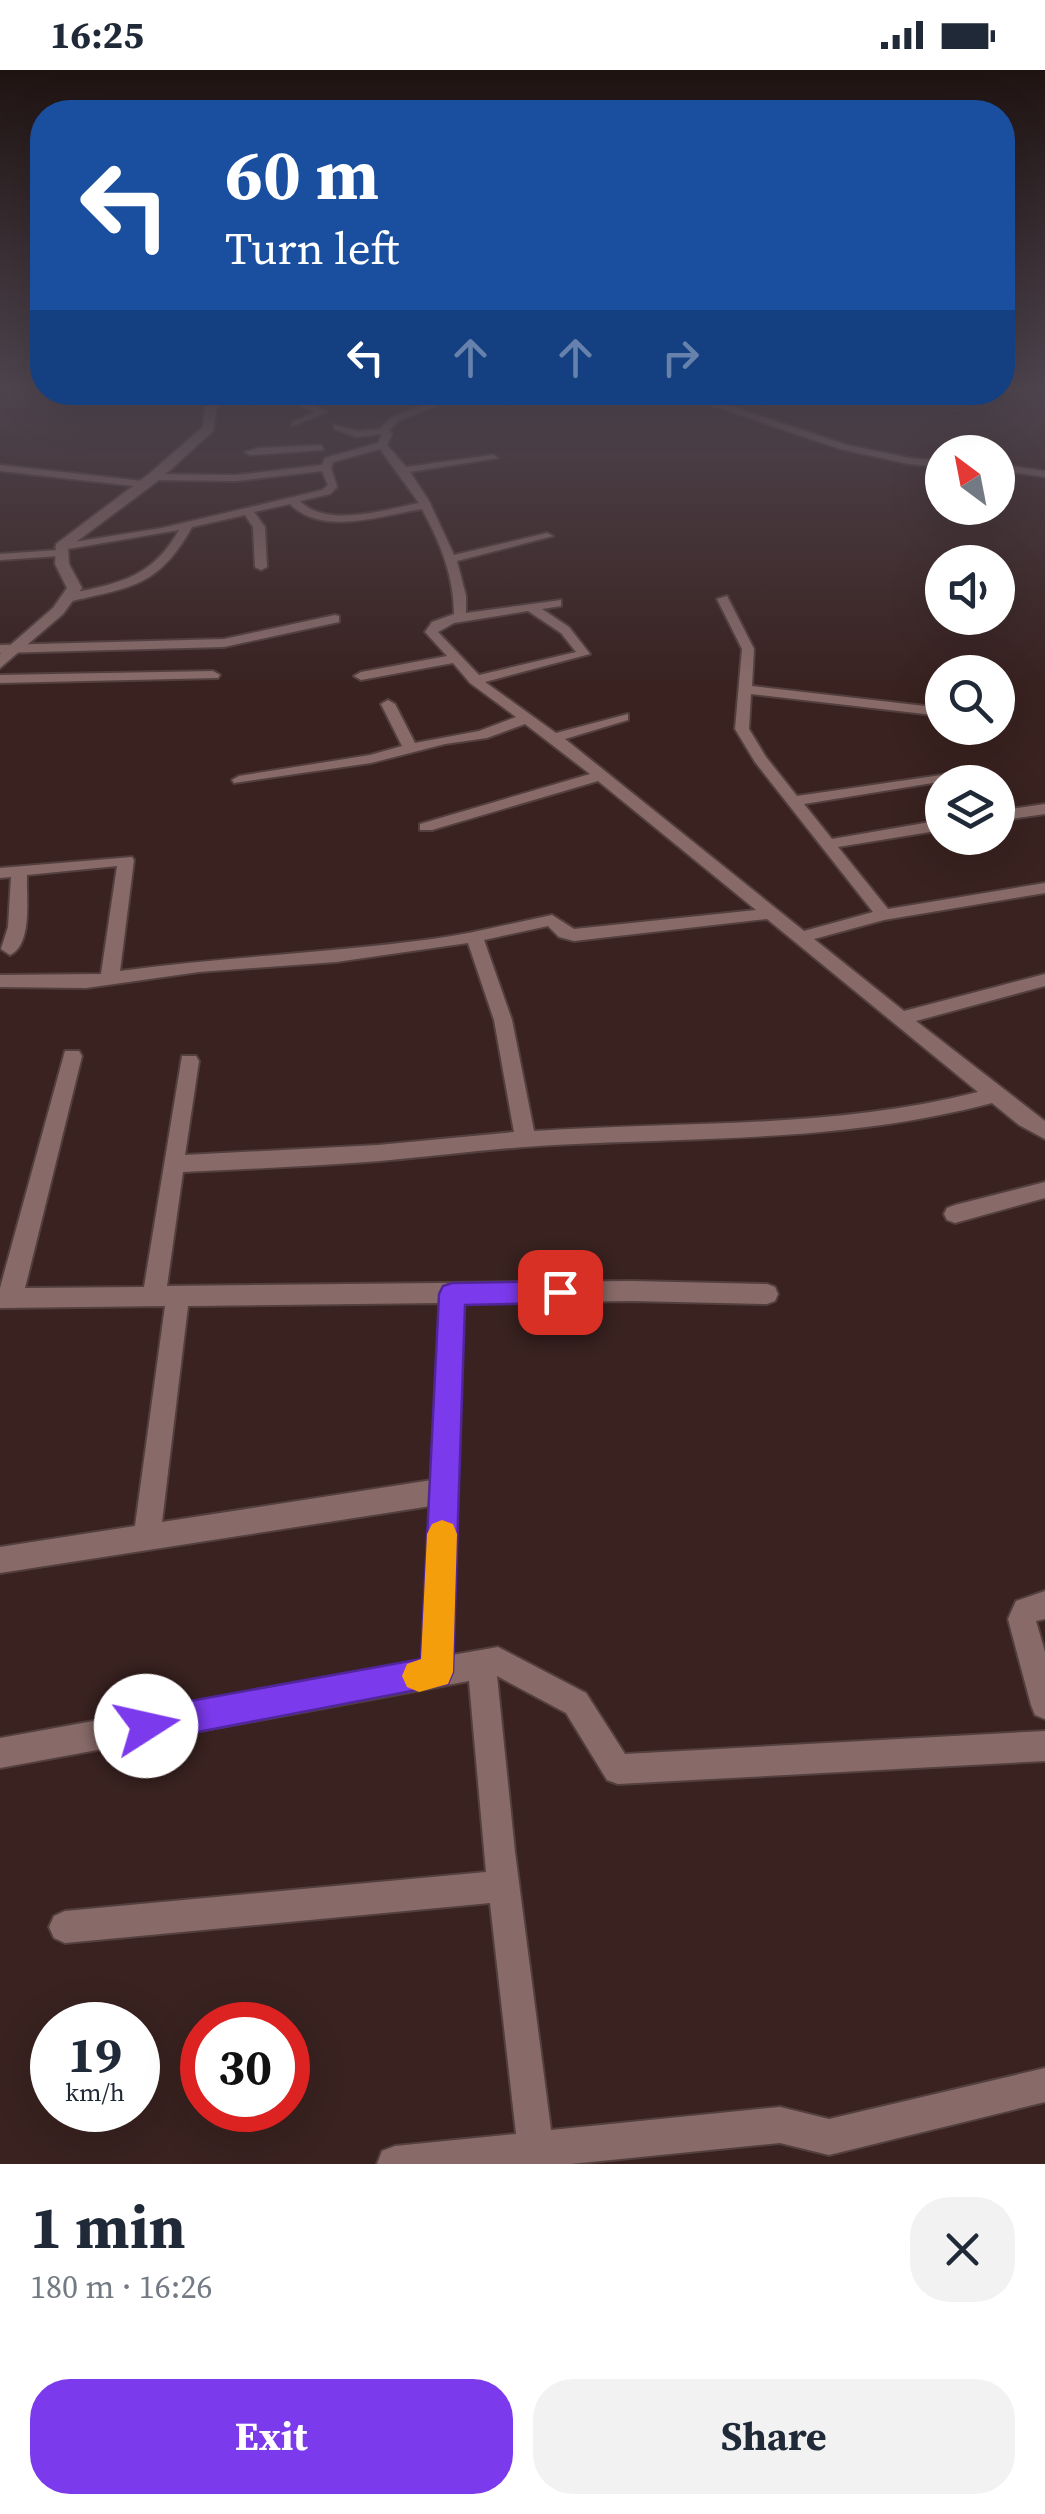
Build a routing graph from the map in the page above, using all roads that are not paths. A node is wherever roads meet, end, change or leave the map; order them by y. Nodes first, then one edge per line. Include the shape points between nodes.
1 (138, 488) edge
2 (332, 488) edge
3 (413, 488) edge
4 (266, 490) dead end
5 (292, 499) junction
6 (271, 504) junction
7 (423, 506) junction
8 (247, 510) junction
9 (188, 524) junction
10 (547, 536) dead end
11 (60, 550) junction
12 (0, 556) edge
13 (450, 559) junction
14 (262, 566) dead end
15 (68, 598) junction
16 (722, 599) dead end
17 (557, 603) dead end
18 (532, 608) junction
19 (454, 618) junction
20 (335, 619) dead end
21 (8, 649) edge
22 (454, 659) junction
23 (0, 663) edge
24 (213, 675) dead end
25 (361, 676) dead end
26 (0, 680) edge
27 (475, 680) junction
28 (744, 689) junction
29 (388, 704) dead end
30 (925, 710) edge
31 (527, 718) junction
32 (623, 718) dead end
33 (554, 738) junction
34 (410, 749) junction
35 (601, 774) junction
36 (239, 780) dead end
37 (925, 780) edge
38 (794, 801) junction
39 (1045, 808) edge
40 (1015, 813) edge
41 (426, 827) dead end
42 (925, 828) edge
43 (828, 844) junction
44 (19, 871) junction
45 (0, 873) edge
46 (1045, 888) edge
47 (773, 912) junction
48 (884, 915) junction
49 (474, 936) junction
50 (801, 936) junction
51 (10, 950) dead end
52 (110, 976) junction
53 (1045, 980) edge
54 (0, 981) edge
55 (900, 1018) junction
56 (72, 1056) dead end
57 (189, 1061) dead end
58 (995, 1095) junction
59 (1042, 1126) edge
60 (526, 1140) junction
61 (174, 1164) junction
62 (1045, 1190) edge
63 (955, 1214) dead end
64 (452, 1294) junction
65 (767, 1294) dead end
66 (166, 1296) junction
67 (5, 1297) edge
68 (444, 1491) junction
69 (147, 1538) junction
70 (0, 1560) edge
71 (1045, 1606) edge
72 (482, 1664) junction
73 (437, 1672) junction
74 (1045, 1704) edge
75 (1045, 1746) edge
76 (0, 1752) edge
77 (504, 1886) junction
78 (64, 1927) dead end
79 (1045, 2085) edge
80 (536, 2156) edge
81 (396, 2164) edge

1 - 11 street
2 - 5 street
3 - 7 street
4 - 6 street
5 - 6 street
5 - 7 street via 307,514 329,519
6 - 8 street
7 - 13 street
8 - 9 street
8 - 14 street via 259,527
9 - 11 street
9 - 15 street via 156,571
10 - 13 street
11 - 12 street
11 - 15 street via 76,588
13 - 19 street via 461,611
15 - 21 street
16 - 28 street via 748,649
17 - 18 street
18 - 19 street
18 - 27 street via 565,630 584,654
19 - 22 street via 431,632
20 - 21 street via 224,643
21 - 23 street
22 - 25 street
22 - 27 street
24 - 26 street
27 - 31 street
28 - 30 street
28 - 38 street via 742,729
29 - 34 street
31 - 33 street
31 - 34 street
32 - 33 street
33 - 35 street
34 - 36 street
35 - 41 street
35 - 47 street
37 - 38 street
38 - 43 street
39 - 40 street
42 - 43 street
43 - 48 street
44 - 45 street
44 - 51 street
44 - 52 street via 126,860
46 - 48 street
47 - 49 street via 574,936 552,920
47 - 50 street
48 - 50 street
49 - 52 street
49 - 60 street via 503,1020
50 - 55 street
52 - 54 street
53 - 55 street
55 - 58 street
56 - 67 street
57 - 61 street
58 - 59 street
58 - 60 street via 862,1121
60 - 61 street
61 - 66 street
62 - 63 street
64 - 65 street
64 - 66 street
64 - 68 street
66 - 67 street
66 - 69 street
68 - 69 street
68 - 73 street
69 - 70 street
71 - 74 street via 1033,1606 1022,1619
72 - 73 street
72 - 75 street via 498,1661 576,1703 618,1769
72 - 77 street
73 - 76 street
77 - 78 street
77 - 80 street
79 - 80 street via 829,2137 780,2126
80 - 81 street

